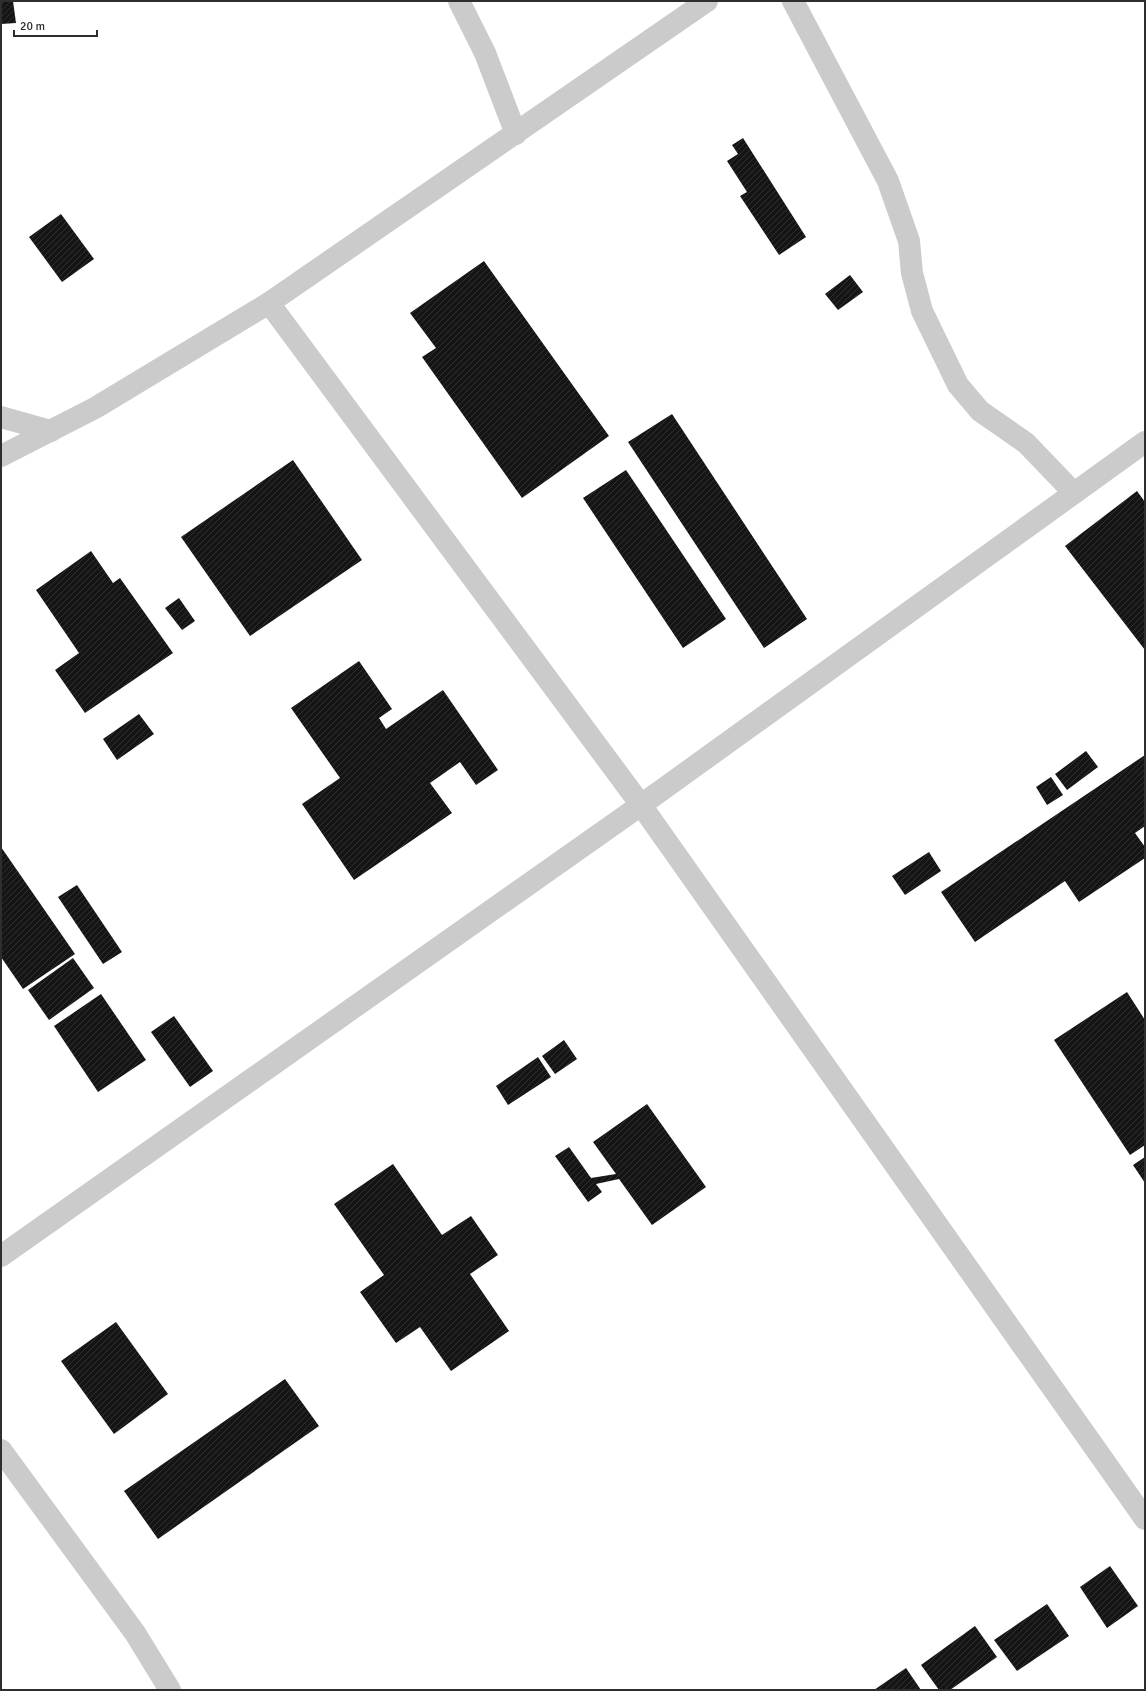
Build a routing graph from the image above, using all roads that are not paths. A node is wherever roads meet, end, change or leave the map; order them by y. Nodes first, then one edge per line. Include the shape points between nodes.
1 (459, 1) edge
2 (707, 1) edge
3 (793, 1) edge
4 (516, 134) junction
5 (269, 303) junction
6 (1, 417) edge
7 (51, 431) junction
8 (1145, 442) edge
9 (1, 456) edge
10 (1074, 493) junction
11 (641, 805) junction
12 (1, 1256) edge
13 (1, 1450) edge
14 (1145, 1519) edge
15 (170, 1690) edge

1 - 4 street via 486,53
2 - 4 street
3 - 10 street via 888,181 909,241 912,273 922,310 958,385 980,411 1026,443
4 - 5 street
5 - 7 street via 95,408
5 - 11 street
6 - 7 street
7 - 9 street
8 - 10 street
10 - 11 street
11 - 12 street
11 - 14 street
13 - 15 street via 135,1633

